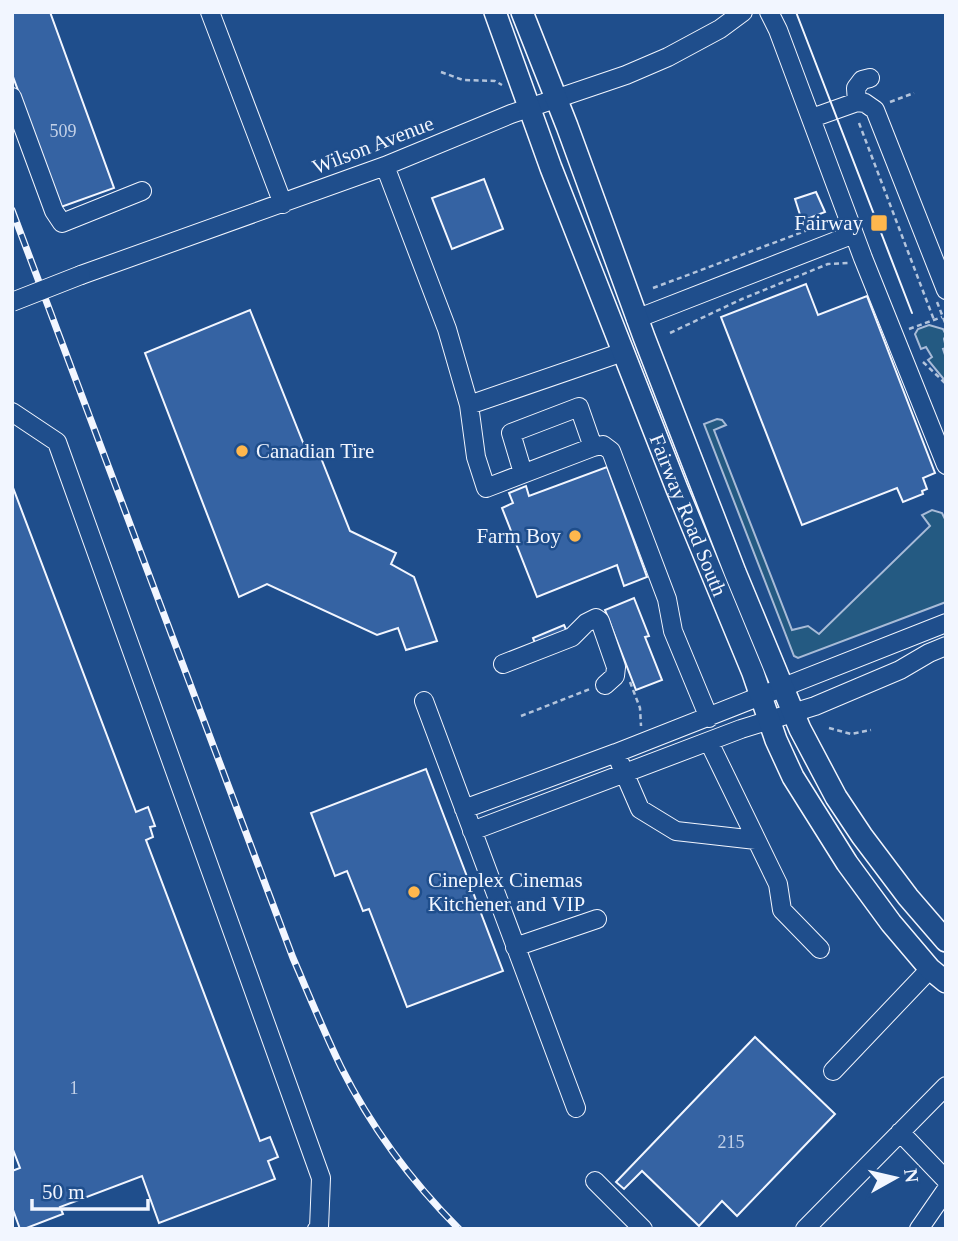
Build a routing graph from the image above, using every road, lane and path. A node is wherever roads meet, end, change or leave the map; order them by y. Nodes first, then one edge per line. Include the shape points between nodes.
1 (210, 12) edge
2 (495, 12) edge
3 (522, 12) edge
4 (743, 12) edge
5 (769, 12) edge
6 (441, 72) dead end
7 (870, 78) dead end
8 (502, 85) dead end
9 (914, 93) dead end
10 (12, 97) edge
11 (556, 99) junction
12 (857, 102) junction
13 (887, 103) dead end
14 (529, 108) junction
15 (813, 118) junction
16 (859, 123) dead end
17 (385, 166) junction
18 (142, 191) dead end
19 (283, 204) junction
20 (824, 224) dead end
21 (854, 234) junction
22 (849, 263) dead end
23 (653, 288) dead end
24 (946, 290) edge
25 (12, 302) edge
26 (942, 317) dead end
27 (636, 318) junction
28 (934, 320) junction
29 (909, 330) dead end
30 (670, 333) dead end
31 (623, 352) junction
32 (920, 360) dead end
33 (946, 384) edge
34 (469, 405) junction
35 (12, 412) edge
36 (942, 442) edge
37 (593, 447) junction
38 (946, 466) edge
39 (523, 473) junction
40 (946, 623) edge
41 (946, 646) edge
42 (501, 659) dead end
43 (605, 685) dead end
44 (783, 686) junction
45 (760, 695) junction
46 (424, 701) dead end
47 (794, 713) junction
48 (709, 718) junction
49 (769, 721) junction
50 (829, 727) dead end
51 (871, 730) dead end
52 (709, 742) junction
53 (616, 753) junction
54 (624, 774) junction
55 (464, 809) junction
56 (472, 831) junction
57 (756, 840) junction
58 (597, 919) dead end
59 (946, 941) edge
60 (515, 947) junction
61 (820, 949) dead end
62 (938, 976) edge
63 (833, 1071) dead end
64 (946, 1086) edge
65 (576, 1108) dead end
66 (900, 1132) junction
67 (946, 1180) edge
68 (595, 1181) dead end
69 (946, 1190) edge
70 (317, 1229) edge
71 (643, 1229) edge
72 (805, 1229) edge
73 (919, 1229) edge

1 - 19 street
2 - 14 main road, Fairway Road South
3 - 11 main road, Fairway Road South
4 - 11 street, Wilson Avenue via 668,57
5 - 15 street
6 - 8 path
7 - 12 street via 856,88
9 - 13 path
10 - 18 street via 62,222
11 - 14 street, Wilson Avenue
11 - 27 main road, Fairway Road South
12 - 15 street
12 - 24 street via 871,106 878,115
14 - 17 street, Wilson Avenue
14 - 31 main road, Fairway Road South
15 - 21 street
16 - 28 path
17 - 19 street, Wilson Avenue
17 - 34 street via 447,329
19 - 25 street, Wilson Avenue, bridge
20 - 23 path
21 - 27 street
21 - 36 street
22 - 30 path via 828,264
26 - 28 path
27 - 44 main road, Fairway Road South
28 - 29 path
31 - 34 street
31 - 45 main road, Fairway Road South
32 - 33 path
34 - 39 street via 476,457 486,488
35 - 70 street via 57,442 321,1178
36 - 38 street
37 - 39 street
37 - 39 street via 579,407 511,433
37 - 48 street via 603,445 611,451 667,598 673,631
40 - 44 street
41 - 47 street
42 - 43 street via 572,637 596,618 615,659 615,676
44 - 45 street
44 - 47 main road, Fairway Road South
45 - 48 street
45 - 49 main road, Fairway Road South
46 - 55 street
47 - 49 street
47 - 59 main road, Fairway Road South via 836,797
48 - 53 street
49 - 52 street
49 - 62 main road, Fairway Road South via 793,777 820,822 891,923
50 - 51 path via 851,734
52 - 54 street
52 - 57 street
53 - 54 street
53 - 55 street
54 - 56 street
54 - 57 street via 640,809 676,831
55 - 56 street
56 - 60 street
57 - 61 street via 778,884 782,910
58 - 60 street
60 - 65 street
62 - 63 street via 890,1014
64 - 66 street
66 - 67 street
66 - 72 street
68 - 71 street
69 - 73 street

